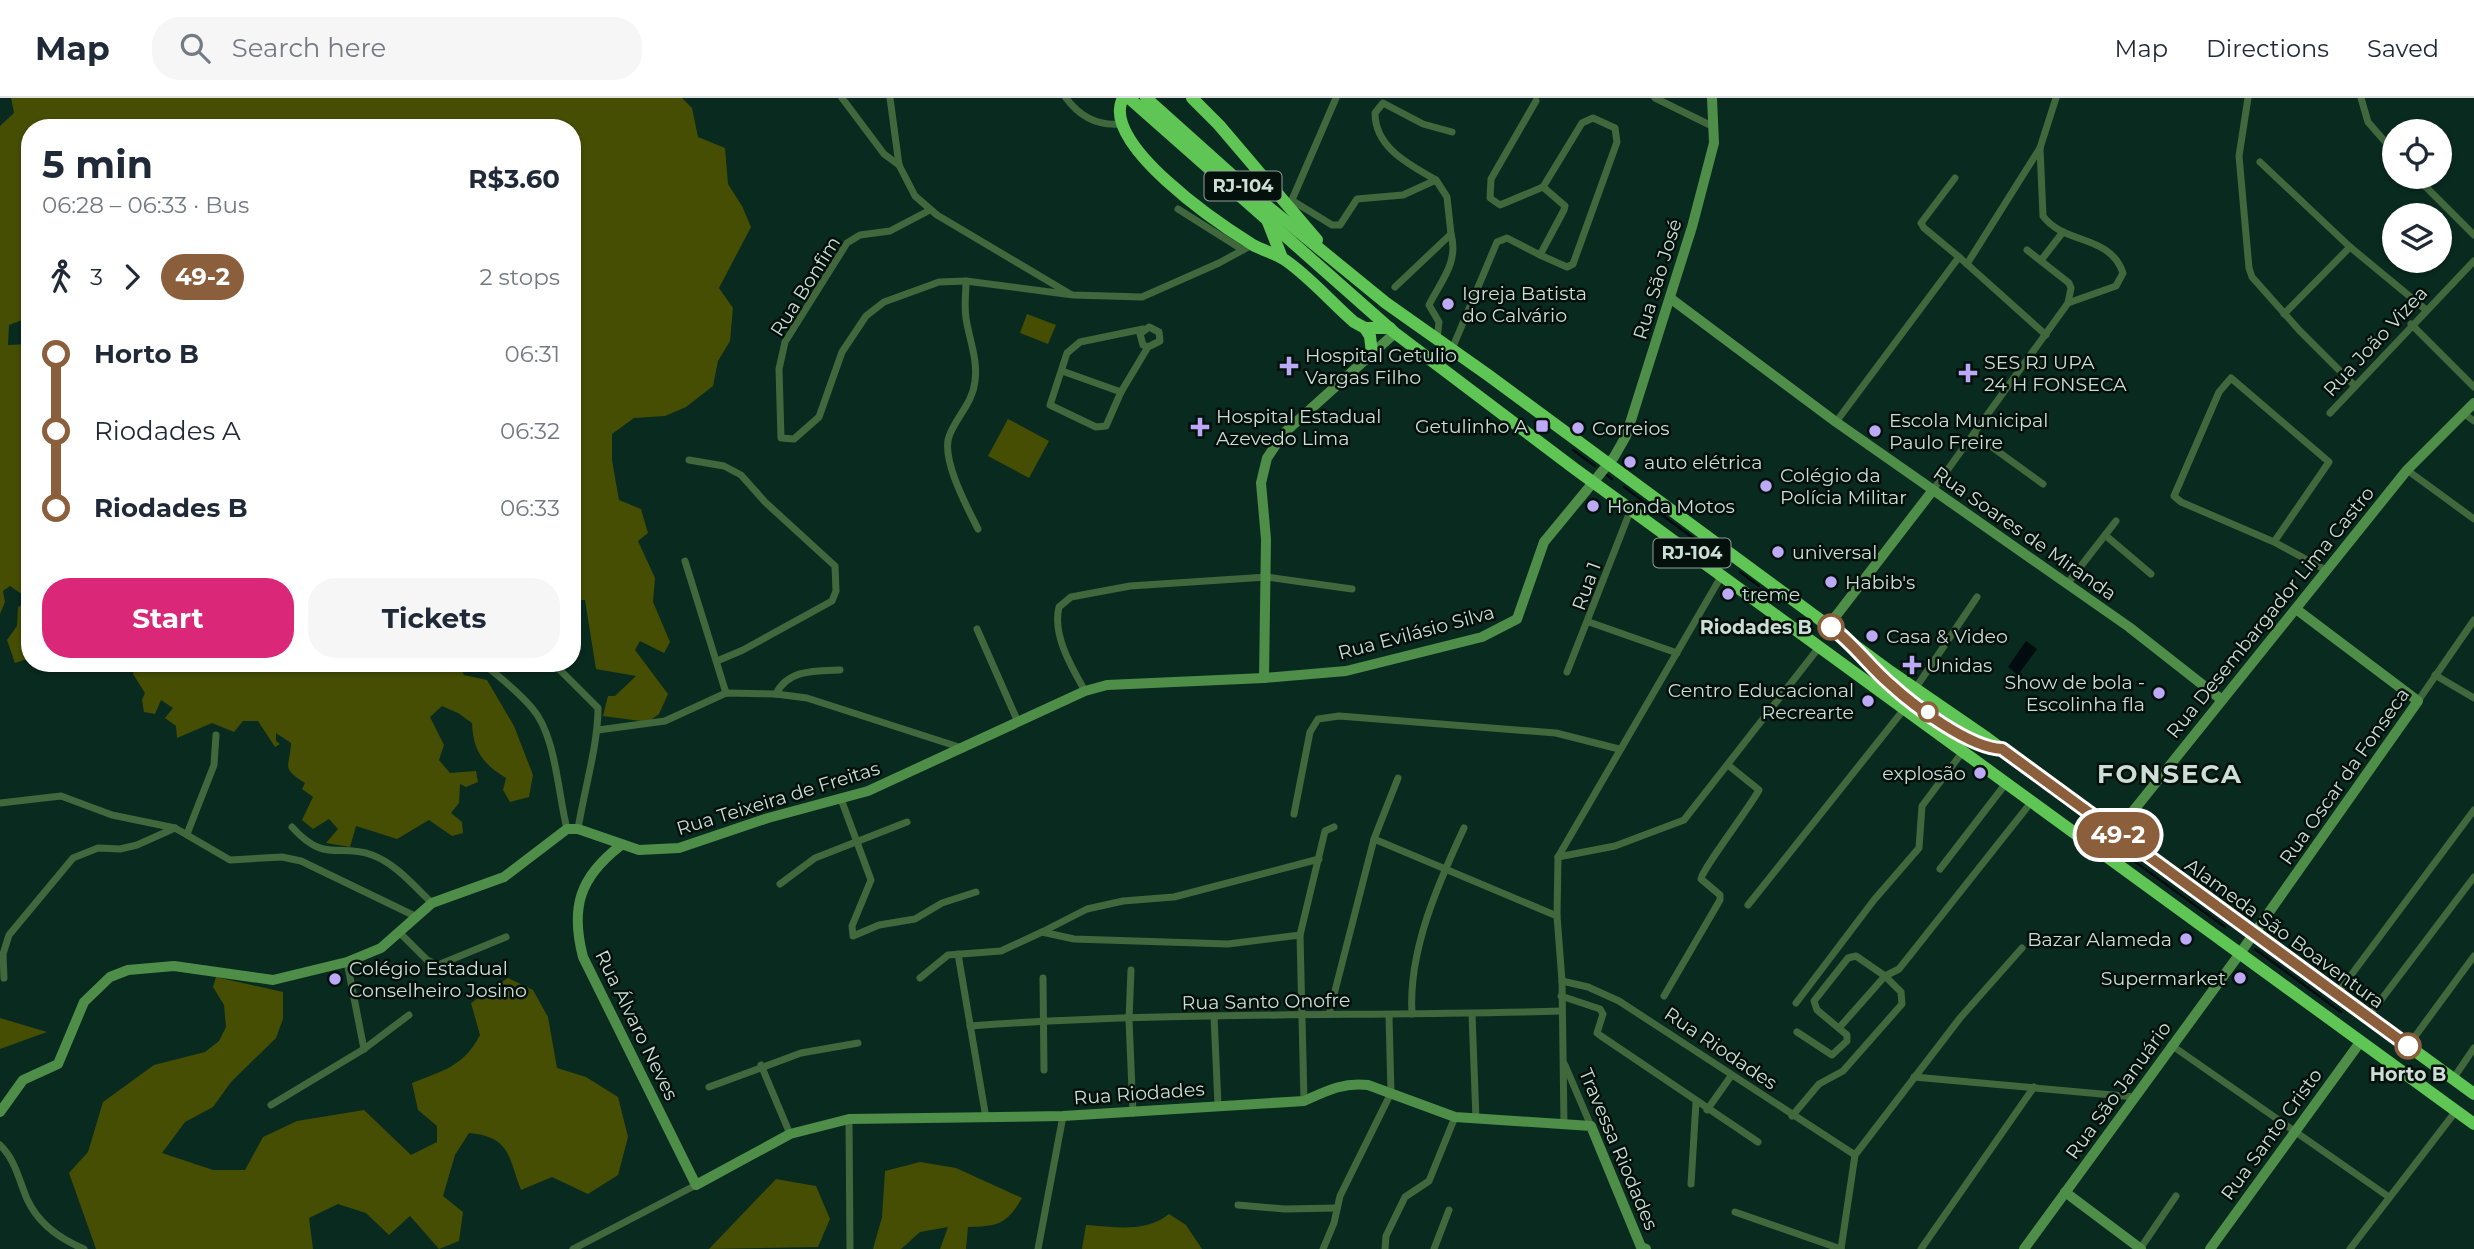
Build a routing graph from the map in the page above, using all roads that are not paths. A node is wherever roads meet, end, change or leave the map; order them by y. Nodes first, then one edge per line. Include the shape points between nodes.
1 (842, 98) edge
2 (890, 98) edge
3 (1066, 98) edge
4 (1123, 98) edge
5 (1129, 98) edge
6 (1146, 98) edge
7 (1192, 98) edge
8 (1336, 98) edge
9 (1655, 98) edge
10 (1712, 98) edge
11 (2056, 98) edge
12 (2248, 98) edge
13 (2361, 98) edge
14 (1384, 101) edge
15 (1536, 101) dead end
16 (1157, 115) junction
17 (1121, 124) junction
18 (1714, 127) junction
19 (1452, 132) dead end
20 (2382, 138) edge
21 (2040, 148) junction
22 (2260, 162) dead end
23 (899, 165) junction
24 (1955, 178) dead end
25 (1436, 180) junction
26 (1544, 187) junction
27 (2428, 189) edge
28 (1288, 202) junction
29 (930, 209) junction
30 (1178, 209) dead end
31 (1266, 219) junction
32 (2063, 232) junction
33 (1451, 234) junction
34 (2474, 235) edge
35 (1247, 247) junction
36 (2350, 247) junction
37 (2027, 250) dead end
38 (1539, 254) junction
39 (1329, 257) junction
40 (1959, 257) junction
41 (1282, 258) junction
42 (2042, 259) junction
43 (2474, 261) edge
44 (1967, 264) junction
45 (966, 281) junction
46 (1395, 287) dead end
47 (1073, 295) junction
48 (1670, 298) junction
49 (2068, 303) junction
50 (2425, 309) junction
51 (2284, 314) junction
52 (2411, 324) junction
53 (1365, 328) junction
54 (1143, 329) junction
55 (1393, 331) junction
56 (1437, 335) junction
57 (2046, 335) junction
58 (1148, 347) junction
59 (1452, 349) junction
60 (1373, 353) junction
61 (1062, 371) junction
62 (2354, 384) junction
63 (2474, 387) edge
64 (1121, 392) junction
65 (2474, 403) edge
66 (2463, 412) junction
67 (2330, 413) dead end
68 (2474, 421) edge
69 (1836, 422) junction
70 (1974, 434) junction
71 (689, 460) dead end
72 (1609, 463) junction
73 (2407, 470) junction
74 (1592, 481) junction
75 (2043, 484) dead end
76 (1933, 490) junction
77 (1631, 509) junction
78 (2474, 519) edge
79 (2116, 521) dead end
80 (978, 529) dead end
81 (2105, 535) junction
82 (2274, 542) junction
83 (685, 561) dead end
84 (2326, 570) junction
85 (1722, 574) junction
86 (2151, 574) dead end
87 (1267, 577) junction
88 (2067, 584) junction
89 (1352, 589) dead end
90 (1978, 597) dead end
91 (2296, 609) junction
92 (2474, 620) edge
93 (1590, 622) junction
94 (1829, 625) junction
95 (977, 629) dead end
96 (1821, 646) junction
97 (1677, 653) junction
98 (717, 661) junction
99 (840, 670) dead end
100 (493, 672) edge
101 (562, 672) edge
102 (1567, 673) dead end
103 (2435, 675) junction
104 (1264, 678) junction
105 (1915, 689) junction
106 (1085, 691) junction
107 (726, 693) junction
108 (776, 694) junction
109 (2474, 698) edge
110 (2222, 700) junction
111 (2418, 701) junction
112 (1905, 708) junction
113 (1018, 723) junction
114 (598, 730) junction
115 (216, 735) dead end
116 (962, 748) junction
117 (1619, 749) junction
118 (1964, 750) junction
119 (1728, 765) junction
120 (1398, 778) dead end
121 (2007, 781) junction
122 (841, 799) junction
123 (2033, 800) junction
124 (0, 803) edge
125 (2474, 810) edge
126 (1294, 814) dead end
127 (907, 822) dead end
128 (292, 827) dead end
129 (1334, 827) dead end
130 (175, 828) junction
131 (1464, 828) dead end
132 (572, 829) junction
133 (2115, 833) junction
134 (187, 834) junction
135 (1374, 839) junction
136 (857, 841) junction
137 (620, 846) junction
138 (2101, 851) junction
139 (1558, 857) junction
140 (1319, 859) junction
141 (1445, 868) junction
142 (1940, 869) dead end
143 (2474, 877) edge
144 (780, 884) dead end
145 (976, 892) dead end
146 (432, 903) junction
147 (1748, 905) dead end
148 (1557, 916) junction
149 (416, 918) junction
150 (1042, 932) junction
151 (400, 933) junction
152 (2254, 934) junction
153 (1300, 935) junction
154 (506, 937) dead end
155 (2022, 948) dead end
156 (2241, 952) junction
157 (958, 954) junction
158 (2474, 956) edge
159 (347, 962) junction
160 (1131, 970) dead end
161 (1885, 976) junction
162 (4, 978) dead end
163 (920, 978) dead end
164 (1043, 978) dead end
165 (1562, 981) junction
166 (2337, 994) junction
167 (1561, 996) junction
168 (1664, 996) dead end
169 (1796, 1003) dead end
170 (1562, 1011) junction
171 (1329, 1014) junction
172 (1412, 1014) junction
173 (1472, 1014) junction
174 (408, 1015) dead end
175 (1303, 1015) junction
176 (1389, 1016) junction
177 (1214, 1017) junction
178 (2368, 1017) junction
179 (1043, 1020) junction
180 (1129, 1020) junction
181 (971, 1026) junction
182 (1839, 1028) junction
183 (1797, 1032) dead end
184 (2361, 1041) junction
185 (858, 1043) dead end
186 (2171, 1045) junction
187 (2408, 1046) junction
188 (2474, 1048) edge
189 (364, 1049) junction
190 (1563, 1061) junction
191 (761, 1065) junction
192 (1044, 1070) dead end
193 (1731, 1076) junction
194 (1914, 1077) junction
195 (2453, 1079) junction
196 (709, 1087) dead end
197 (2034, 1087) junction
198 (1391, 1093) junction
199 (2474, 1094) edge
200 (2135, 1097) junction
201 (1304, 1101) junction
202 (1696, 1102) junction
203 (271, 1105) dead end
204 (1217, 1105) junction
205 (1707, 1110) junction
206 (2456, 1111) junction
207 (0, 1112) edge
208 (1133, 1113) junction
209 (1063, 1116) junction
210 (1792, 1116) junction
211 (1455, 1117) junction
212 (986, 1118) junction
213 (849, 1119) junction
214 (1476, 1119) junction
215 (2474, 1124) edge
216 (1564, 1125) junction
217 (1591, 1126) junction
218 (2295, 1130) junction
219 (790, 1134) junction
220 (1758, 1142) dead end
221 (0, 1145) edge
222 (1855, 1155) junction
223 (1691, 1184) dead end
224 (696, 1185) junction
225 (2066, 1192) junction
226 (2176, 1196) dead end
227 (2389, 1198) junction
228 (1238, 1205) dead end
229 (1337, 1208) junction
230 (1449, 1210) dead end
231 (1735, 1212) dead end
232 (1642, 1248) edge
233 (84, 1249) edge
234 (573, 1249) edge
235 (850, 1249) edge
236 (1038, 1249) edge
237 (1323, 1249) edge
238 (1385, 1249) edge
239 (1434, 1249) edge
240 (1841, 1249) edge
241 (1921, 1249) edge
242 (2024, 1249) edge
243 (2141, 1249) edge
244 (2210, 1249) edge
245 (2350, 1249) edge

1 - 23 street via 884,154
2 - 23 street
3 - 17 street via 1087,118 1106,125
4 - 17 highway
5 - 16 highway, RJ-104
6 - 16 highway, RJ-104
7 - 28 highway
8 - 28 street
9 - 18 street
10 - 18 street, Rua São José
11 - 21 street
12 - 51 street via 2239,156 2249,268
13 - 20 street via 2368,122
14 - 19 street via 1423,124
14 - 25 street via 1375,113 1378,134 1391,150
15 - 26 street via 1488,191 1493,203 1500,205
16 - 31 highway, RJ-104
16 - 39 highway, RJ-104
17 - 35 highway via 1131,144 1156,170
18 - 48 street, Rua São José via 1714,143
21 - 32 street via 2043,216
21 - 44 street
22 - 36 street
23 - 29 street via 915,196
24 - 40 street via 1921,223
25 - 28 street via 1403,195 1357,199 1340,225
25 - 33 street via 1447,197
26 - 38 street via 1565,206
26 - 38 street via 1582,123 1592,118 1615,128 1617,142 1573,264 1567,267
27 - 34 street
28 - 39 highway
29 - 45 street, Rua Bonfim via 890,231 860,235 847,243 786,342 779,369 779,433 785,440 793,439 819,416 842,352 875,307 939,282
29 - 47 street
30 - 35 street
31 - 41 highway
31 - 55 highway, RJ-104
32 - 42 street
32 - 49 street via 2107,249 2123,273 2116,286
33 - 46 street
33 - 56 street via 1455,249 1451,264 1429,305 1439,322
35 - 41 highway
35 - 47 street via 1142,297
36 - 50 street
36 - 51 street
37 - 42 street
38 - 59 street via 1507,238 1497,242
39 - 56 highway, Alameda São Boaventura / RJ-104
40 - 44 street
40 - 69 street
41 - 53 highway
42 - 49 street via 2069,283
43 - 50 street, Rua João Vizea
44 - 57 street
45 - 47 street
45 - 80 street via 965,316 975,382 947,447 963,501
48 - 69 street, Rua Soares de Miranda
48 - 72 street, Rua São José via 1626,436
49 - 57 street
50 - 52 street, Rua João Vizea
51 - 62 street
52 - 62 street, Rua João Vizea
52 - 63 street
53 - 55 highway
53 - 60 highway
54 - 58 street via 1140,340
54 - 58 street via 1159,332 1157,345
54 - 61 street via 1080,342 1067,353
55 - 60 street
55 - 74 highway, RJ-104
56 - 59 highway, Alameda São Boaventura / RJ-104
57 - 70 street
58 - 64 street
59 - 72 highway, Alameda São Boaventura / RJ-104
60 - 87 street via 1284,433 1267,458 1261,483
61 - 64 street
61 - 64 street via 1050,405 1103,427 1110,422
62 - 67 street, Rua João Vizea
65 - 66 street, Rua Desembargador Lima Castro
66 - 68 street
66 - 73 street, Rua Desembargador Lima Castro
69 - 76 street, Rua Soares de Miranda
70 - 75 street
70 - 76 street
71 - 98 street via 724,466 741,475 835,566 832,601
72 - 74 street, Rua Evilásio Silva
72 - 94 highway, Alameda São Boaventura / RJ-104
73 - 78 street
73 - 84 street, Rua Desembargador Lima Castro
74 - 77 highway, RJ-104
74 - 104 street, Rua Evilásio Silva via 1544,542 1517,619 1509,625 1482,637 1346,671
76 - 88 street, Rua Soares de Miranda
76 - 94 street
77 - 85 highway, RJ-104
77 - 93 street, Rua 1
79 - 81 street
81 - 86 street
81 - 88 street
82 - 82 street via 2174,496 2219,392 2231,378 2329,462
82 - 84 street
83 - 98 street
84 - 91 street, Rua Desembargador Lima Castro
85 - 96 highway, RJ-104
85 - 97 street
87 - 89 street
87 - 104 street
87 - 106 street via 1130,586 1066,599 1057,621 1069,661
88 - 110 street, Rua Soares de Miranda
90 - 105 street
91 - 110 street, Rua Desembargador Lima Castro
91 - 111 street
92 - 103 street, Rua Oscar da Fonseca
93 - 97 street
93 - 102 street, Rua 1
94 - 105 highway, Alameda São Boaventura / RJ-104
95 - 113 street
96 - 112 highway, RJ-104
96 - 119 street
97 - 117 street
98 - 107 street
99 - 108 street via 796,674 783,681
100 - 132 street via 542,722
101 - 114 street via 598,708
103 - 109 street
103 - 111 street, Rua Oscar da Fonseca
104 - 106 street, Rua Teixeira de Freitas via 1144,682
105 - 133 highway, Alameda São Boaventura / RJ-104
106 - 113 street, Rua Teixeira de Freitas
107 - 108 street
107 - 114 street via 665,721
108 - 116 street via 807,698
110 - 133 street, Rua Desembargador Lima Castro
111 - 152 street, Rua Oscar da Fonseca
112 - 118 highway, RJ-104
112 - 147 street
113 - 116 street, Rua Teixeira de Freitas
114 - 132 street
115 - 134 street via 212,774
116 - 122 street, Rua Teixeira de Freitas
117 - 126 street via 1556,733 1324,717 1310,732
117 - 139 street
118 - 121 highway, RJ-104
118 - 169 street via 1922,806 1919,848
119 - 139 street via 1678,825 1615,846
119 - 168 street via 1759,790 1700,875 1720,900
120 - 135 street
121 - 123 highway, RJ-104
121 - 142 street
122 - 136 street
122 - 137 street, Rua Teixeira de Freitas via 679,848 657,851
123 - 138 highway, RJ-104
123 - 161 street via 1899,969
124 - 130 street via 61,796 112,815
125 - 166 street
127 - 136 street
128 - 146 street via 327,851 366,853 380,859
129 - 140 street via 1325,831
130 - 134 street
130 - 162 street via 137,845 98,848 73,858 9,935 3,954
131 - 141 street
132 - 137 street, Rua Teixeira de Freitas
132 - 146 street via 503,877
133 - 138 street, Rua Desembargador Lima Castro
133 - 152 highway, Alameda São Boaventura / RJ-104
134 - 149 street via 230,860 282,857 301,861
135 - 141 street
135 - 171 street
136 - 144 street via 816,858
136 - 145 street via 871,880 852,926 853,936 879,925 915,919 942,903
137 - 224 street, Rua Álvaro Neves via 585,881 578,911 579,942
138 - 156 highway, RJ-104
139 - 148 street, Travessa Riodades
140 - 150 street via 1174,897 1087,909
140 - 153 street
141 - 148 street
141 - 172 street via 1410,984
143 - 178 street
146 - 149 street
148 - 165 street, Travessa Riodades
149 - 151 street
150 - 153 street via 1073,939 1228,944
150 - 157 street via 1001,951
151 - 154 street via 438,965
151 - 159 street via 381,948
152 - 156 street, Rua Oscar da Fonseca
152 - 166 highway, Alameda São Boaventura / RJ-104
153 - 175 street
155 - 194 street
156 - 184 highway, RJ-104
156 - 186 street, Rua São Januário
157 - 163 street via 948,955
157 - 181 street
158 - 187 street
159 - 189 street
159 - 207 street via 273,980 174,966 128,970 110,977 84,1002 58,1064 23,1080
160 - 180 street
161 - 182 street
161 - 182 street via 1856,956 1848,958 1814,1001 1817,1010
161 - 210 street via 1901,992 1902,1004 1843,1071 1819,1084
164 - 179 street
165 - 167 street, Travessa Riodades
165 - 193 street, Rua Riodades via 1619,1001
166 - 178 highway, Alameda São Boaventura / RJ-104
167 - 170 street, Travessa Riodades
167 - 202 street via 1600,1009 1599,1034
170 - 173 street, Rua Santo Onofre
170 - 190 street, Travessa Riodades
171 - 175 street, Rua Santo Onofre
171 - 176 street, Rua Santo Onofre
172 - 173 street, Rua Santo Onofre
172 - 176 street, Rua Santo Onofre
173 - 214 street
174 - 189 street
175 - 177 street, Rua Santo Onofre
175 - 201 street
176 - 198 street
177 - 180 street, Rua Santo Onofre
177 - 204 street
178 - 187 highway, Alameda São Boaventura / RJ-104
179 - 180 street, Rua Santo Onofre
179 - 181 street, Rua Santo Onofre
179 - 192 street
180 - 208 street
181 - 212 street
182 - 183 street via 1848,1038 1832,1055
184 - 206 highway, RJ-104
184 - 218 street, Rua Santo Cristo
185 - 191 street
186 - 200 street, Rua São Januário
186 - 218 street
187 - 195 highway, Alameda São Boaventura / RJ-104
188 - 195 street
189 - 203 street
190 - 216 street
190 - 217 street, Travessa Riodades
191 - 196 street
191 - 219 street
193 - 205 street
193 - 210 street, Rua Riodades
194 - 197 street
194 - 222 street
195 - 199 highway, Alameda São Boaventura / RJ-104
197 - 200 street
197 - 241 street
198 - 201 street, Rua Riodades via 1353,1083
198 - 211 street, Rua Riodades
198 - 229 street
200 - 225 street, Rua São Januário
201 - 204 street, Rua Riodades
202 - 205 street
202 - 223 street
204 - 208 street, Rua Riodades
205 - 220 street
206 - 215 highway, RJ-104
206 - 227 street
208 - 209 street, Rua Riodades
209 - 212 street, Rua Riodades
209 - 236 street
210 - 222 street, Rua Riodades
211 - 214 street, Rua Riodades
211 - 238 street via 1429,1181 1405,1196 1386,1236
212 - 213 street, Rua Riodades
213 - 219 street, Rua Riodades
213 - 235 street
214 - 216 street, Rua Riodades
216 - 217 street, Rua Riodades
217 - 232 street, Travessa Riodades
218 - 227 street
218 - 244 street, Rua Santo Cristo
219 - 224 street, Rua Riodades
221 - 233 street via 45,1224
222 - 240 street
224 - 234 street
225 - 242 street, Rua São Januário
225 - 243 street
226 - 243 street
227 - 245 street
228 - 229 street
229 - 237 street
230 - 239 street
231 - 240 street

